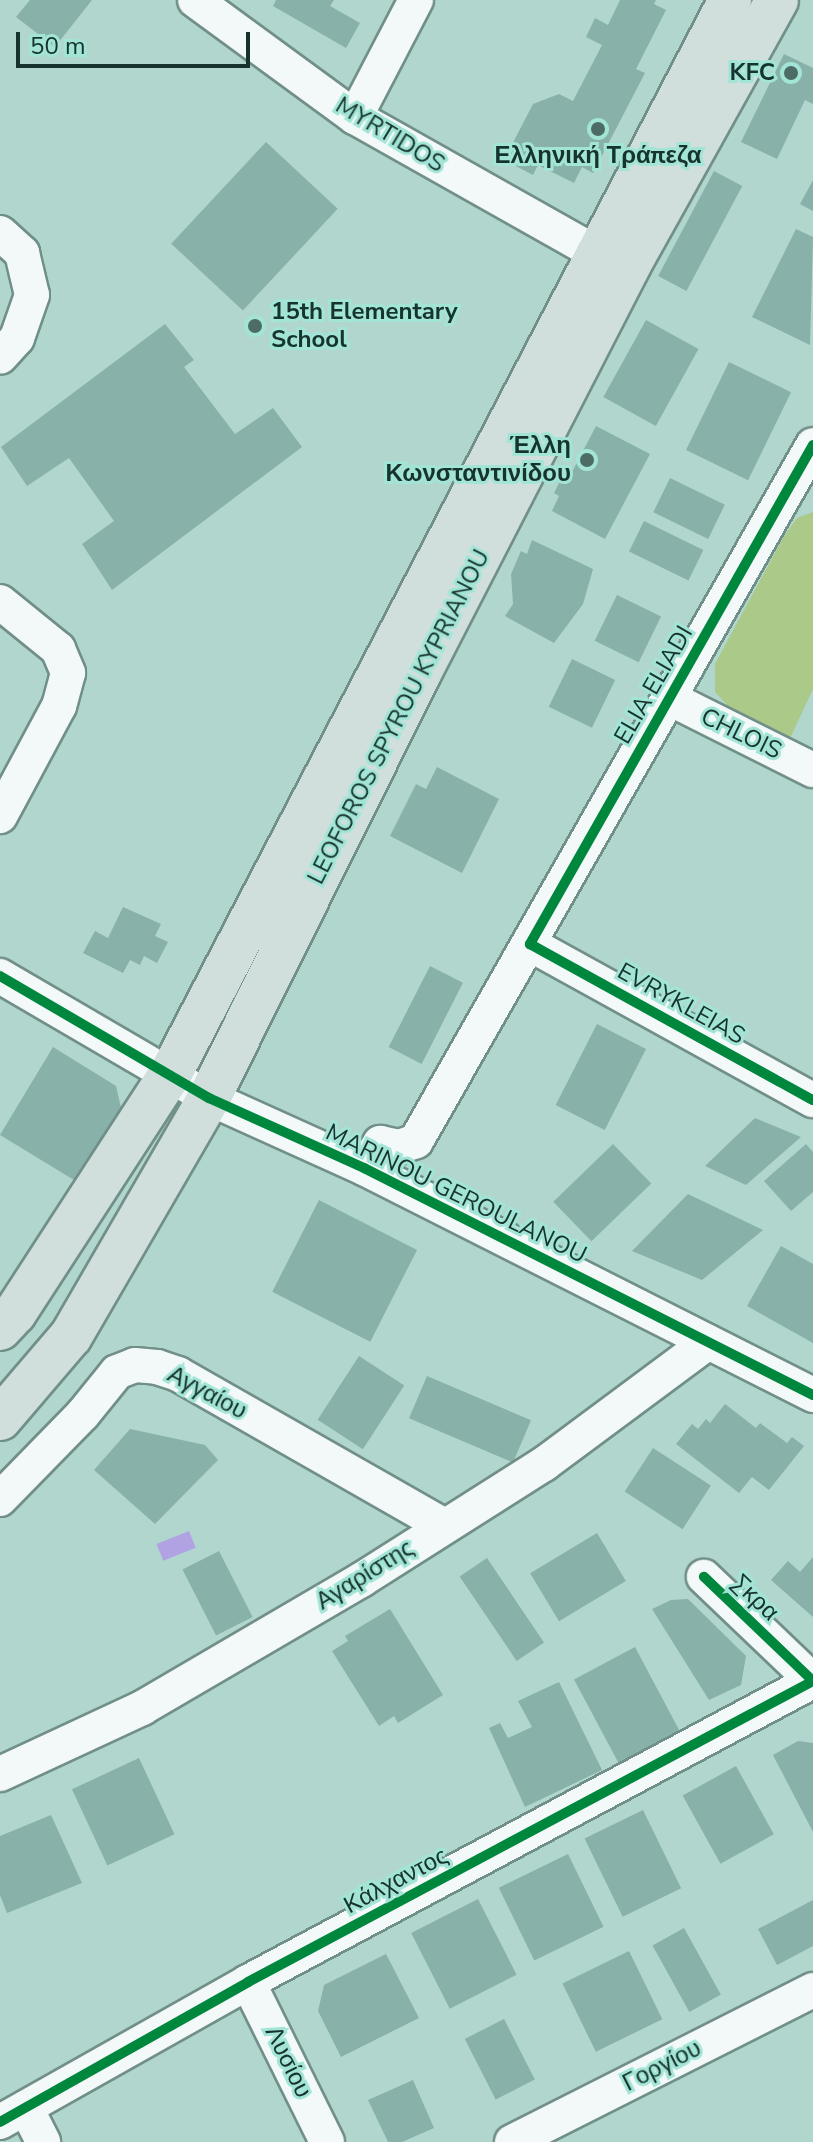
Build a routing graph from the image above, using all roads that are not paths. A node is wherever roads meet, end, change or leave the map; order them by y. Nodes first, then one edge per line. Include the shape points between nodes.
1 (195, 0) edge
2 (416, 0) edge
3 (730, 0) edge
4 (777, 0) edge
5 (355, 117) junction
6 (0, 233) edge
7 (596, 253) junction
8 (0, 357) edge
9 (810, 457) edge
10 (0, 602) edge
11 (669, 698) junction
12 (813, 770) edge
13 (0, 816) edge
14 (530, 944) junction
15 (0, 976) edge
16 (171, 1073) junction
17 (209, 1098) junction
18 (813, 1100) edge
19 (364, 1168) junction
20 (5, 1314) edge
21 (708, 1342) junction
22 (813, 1395) edge
23 (0, 1419) edge
24 (0, 1499) edge
25 (443, 1525) junction
26 (704, 1577) dead end
27 (813, 1681) edge
28 (0, 1774) edge
29 (248, 1982) junction
30 (813, 1990) edge
31 (13, 2115) edge
32 (43, 2142) edge
33 (327, 2142) edge
34 (512, 2142) edge

1 - 5 street, MYRTIDOS
2 - 5 street
3 - 7 main road, LEOFOROS SPYROU KYPRIANOU
4 - 17 main road, LEOFOROS SPYROU KYPRIANOU via 624,275
5 - 7 street, MYRTIDOS
6 - 8 street via 22,253 32,295 17,338
7 - 16 main road, LEOFOROS SPYROU KYPRIANOU
9 - 11 street, ELIA ELIADI
10 - 13 street via 58,649 68,673 59,706
11 - 12 street, CHLOIS
11 - 14 street, ELIA ELIADI
14 - 18 street, EVRYKLEIAS
14 - 19 street, ELIA ELIADI via 416,1141 399,1147 380,1143
15 - 16 street, MARINOU GEROULANOU
16 - 17 street, MARINOU GEROULANOU
16 - 20 main road, LEOFOROS SPYROU KYPRIANOU
17 - 19 street, MARINOU GEROULANOU
17 - 23 main road, LEOFOROS SPYROU KYPRIANOU via 71,1336
19 - 21 street, MARINOU GEROULANOU
21 - 22 street, MARINOU GEROULANOU
21 - 25 street, Αγαρίστης via 544,1464
24 - 25 street, Αγγαίου via 117,1372 135,1365 157,1367 192,1382
25 - 28 street, Αγαρίστης via 361,1580 142,1708
26 - 27 street, Σκρα
27 - 29 street, Κάλχαντος
29 - 31 street, Κάλχαντος
29 - 33 street, Λυσίου
30 - 34 street, Γοργίου
31 - 32 street

